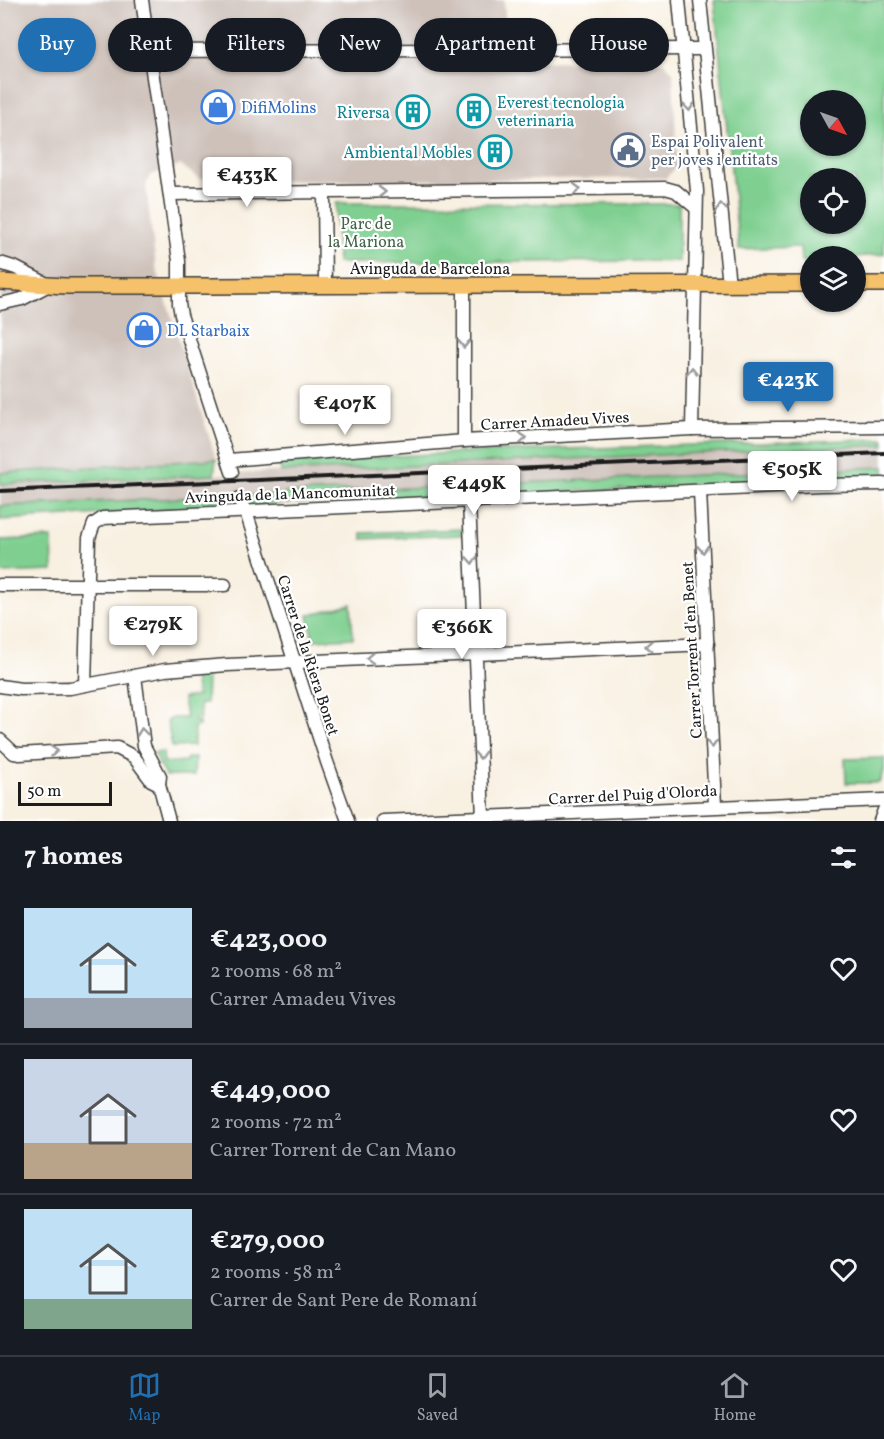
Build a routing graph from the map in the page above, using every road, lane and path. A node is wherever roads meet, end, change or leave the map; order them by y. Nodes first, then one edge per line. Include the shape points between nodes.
1 (142, 0) edge
2 (679, 0) edge
3 (699, 0) edge
4 (145, 18) edge
5 (684, 49) junction
6 (704, 49) junction
7 (193, 51) edge
8 (153, 72) edge
9 (324, 193) junction
10 (170, 194) junction
11 (696, 208) junction
12 (0, 263) edge
13 (0, 282) edge
14 (866, 284) edge
15 (884, 284) edge
16 (49, 285) junction
17 (729, 285) junction
18 (800, 285) edge
19 (178, 286) junction
20 (325, 286) junction
21 (464, 286) junction
22 (693, 286) junction
23 (0, 304) edge
24 (884, 427) edge
25 (692, 429) junction
26 (464, 441) junction
27 (884, 484) edge
28 (700, 491) junction
29 (239, 499) tunnel mouth
30 (469, 502) junction
31 (246, 512) junction
32 (88, 584) junction
33 (0, 585) edge
34 (225, 585) dead end
35 (708, 644) junction
36 (476, 654) junction
37 (294, 661) junction
38 (135, 676) junction
39 (85, 685) junction
40 (0, 686) edge
41 (0, 740) edge
42 (159, 784) junction
43 (884, 800) edge
44 (715, 807) junction
45 (884, 810) edge
46 (483, 817) junction
47 (169, 821) edge
48 (348, 821) edge
49 (383, 821) edge
50 (880, 821) edge

1 - 4 street
2 - 5 street
3 - 6 street
5 - 6 street
5 - 7 street
5 -> 11 street
17 -> 6 street
8 - 10 street
9 - 10 street
9 -> 11 street via 665,188 676,191
9 - 20 street
10 - 19 street via 179,261
11 - 22 street
12 - 16 street, Avinguda de Barcelona
13 - 16 main road, Avinguda de Barcelona
14 - 15 main road
16 - 19 main road, Avinguda de Barcelona
16 - 23 street, Avinguda de Barcelona via 22,299
17 - 18 main road, Avinguda de Barcelona
17 - 22 main road, Avinguda de Barcelona
19 - 20 main road, Avinguda de Barcelona
19 - 26 street, Carrer Amadeu Vives via 181,315 230,466
20 - 21 main road, Avinguda de Barcelona
21 - 22 main road, Avinguda de Barcelona
21 -> 26 street
25 -> 22 street
24 - 25 street, Carrer Amadeu Vives
26 -> 25 street, Carrer Amadeu Vives
27 - 28 street, Avinguda de la Mancomunitat
28 - 30 street, Avinguda de la Mancomunitat
28 -> 35 street, Carrer Torrent d'en Benet
29 - 31 street, Carrer de la Riera Bonet
30 - 31 street, Avinguda de la Mancomunitat
30 -> 36 street
31 - 32 street, Avinguda de la Mancomunitat via 103,518 94,524 89,538
31 - 37 street, Carrer de la Riera Bonet
32 - 33 street
32 - 34 street
32 - 39 street
35 -> 36 street
35 -> 44 street, Carrer Torrent d'en Benet
36 -> 37 street
36 -> 46 street
37 - 38 street via 227,664
37 - 48 street, Carrer de la Riera Bonet
38 - 39 street
42 -> 38 street via 160,776 144,747
39 - 40 street via 21,689
41 -> 42 street via 20,754 117,748 134,757 151,780
42 - 47 street
43 - 44 street, Carrer del Puig d'Olorda
44 - 46 street, Carrer del Puig d'Olorda
45 - 50 street
46 - 49 street, Carrer del Puig d'Olorda

